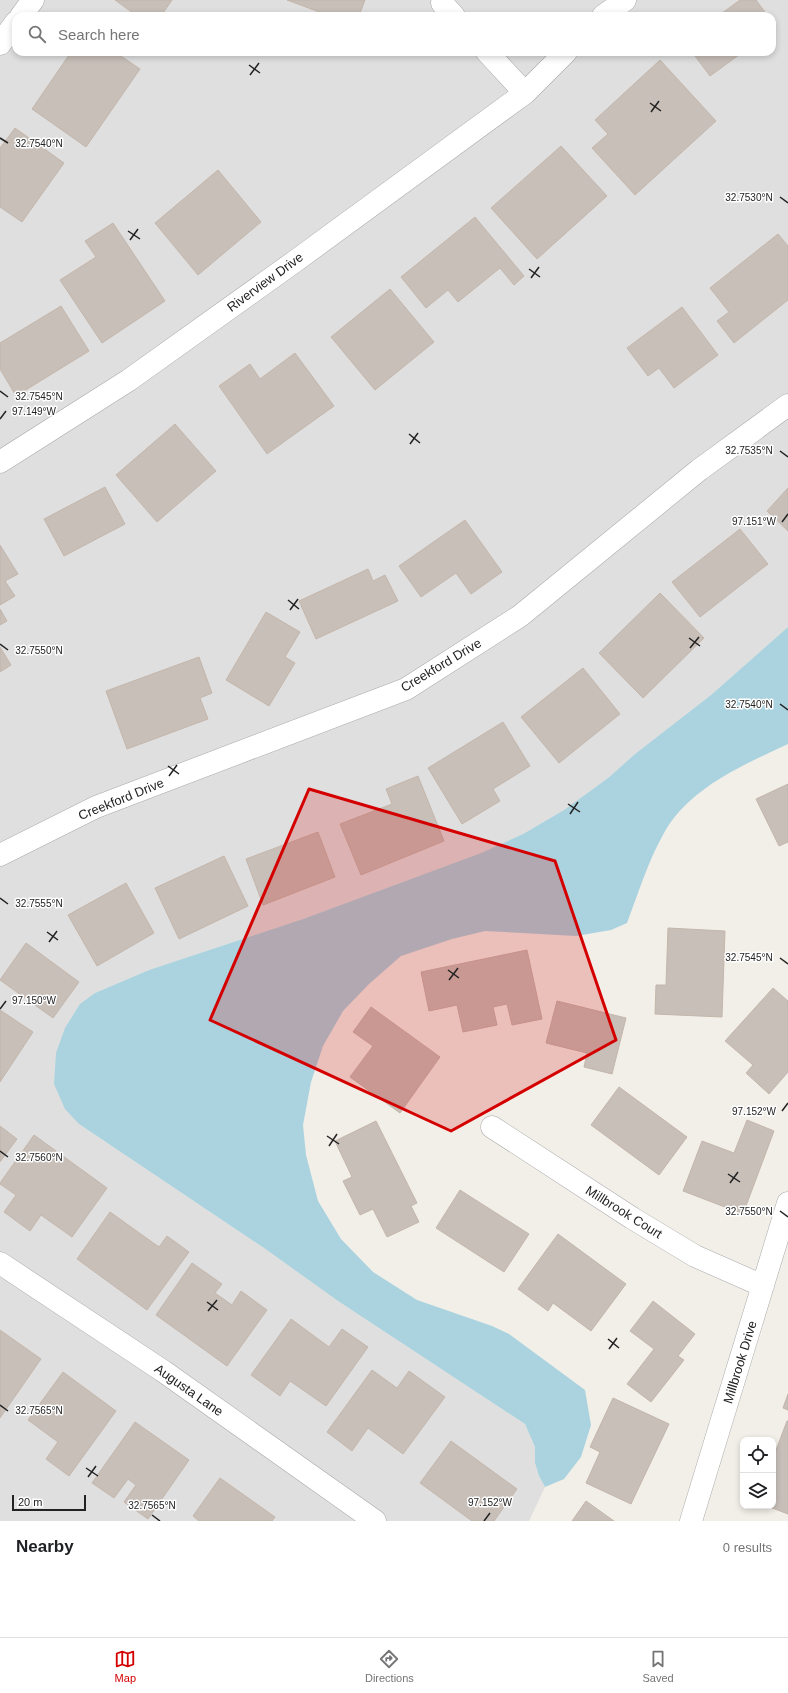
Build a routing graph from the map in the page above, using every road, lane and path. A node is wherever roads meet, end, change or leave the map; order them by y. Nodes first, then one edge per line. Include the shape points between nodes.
1 (33, 0) edge
2 (625, 0) edge
3 (24, 12) edge
4 (608, 12) edge
5 (12, 28) edge
6 (0, 44) edge
7 (491, 56) edge
8 (562, 56) edge
9 (524, 93) junction
10 (788, 405) edge
11 (0, 462) edge
12 (0, 855) edge
13 (492, 1127) dead end
14 (788, 1203) edge
15 (0, 1263) edge
16 (763, 1286) junction
17 (375, 1521) edge
18 (691, 1521) edge

1 - 3 street
2 - 4 street
5 - 6 street
7 - 9 street
8 - 9 street, Riverview Drive
9 - 11 street, Riverview Drive via 135,376
10 - 12 street, Creekford Drive via 699,470 520,616 406,689 96,807
13 - 16 street, Millbrook Court via 688,1252
14 - 16 street, Millbrook Drive
15 - 17 street, Augusta Lane via 163,1371
16 - 18 street, Millbrook Drive

